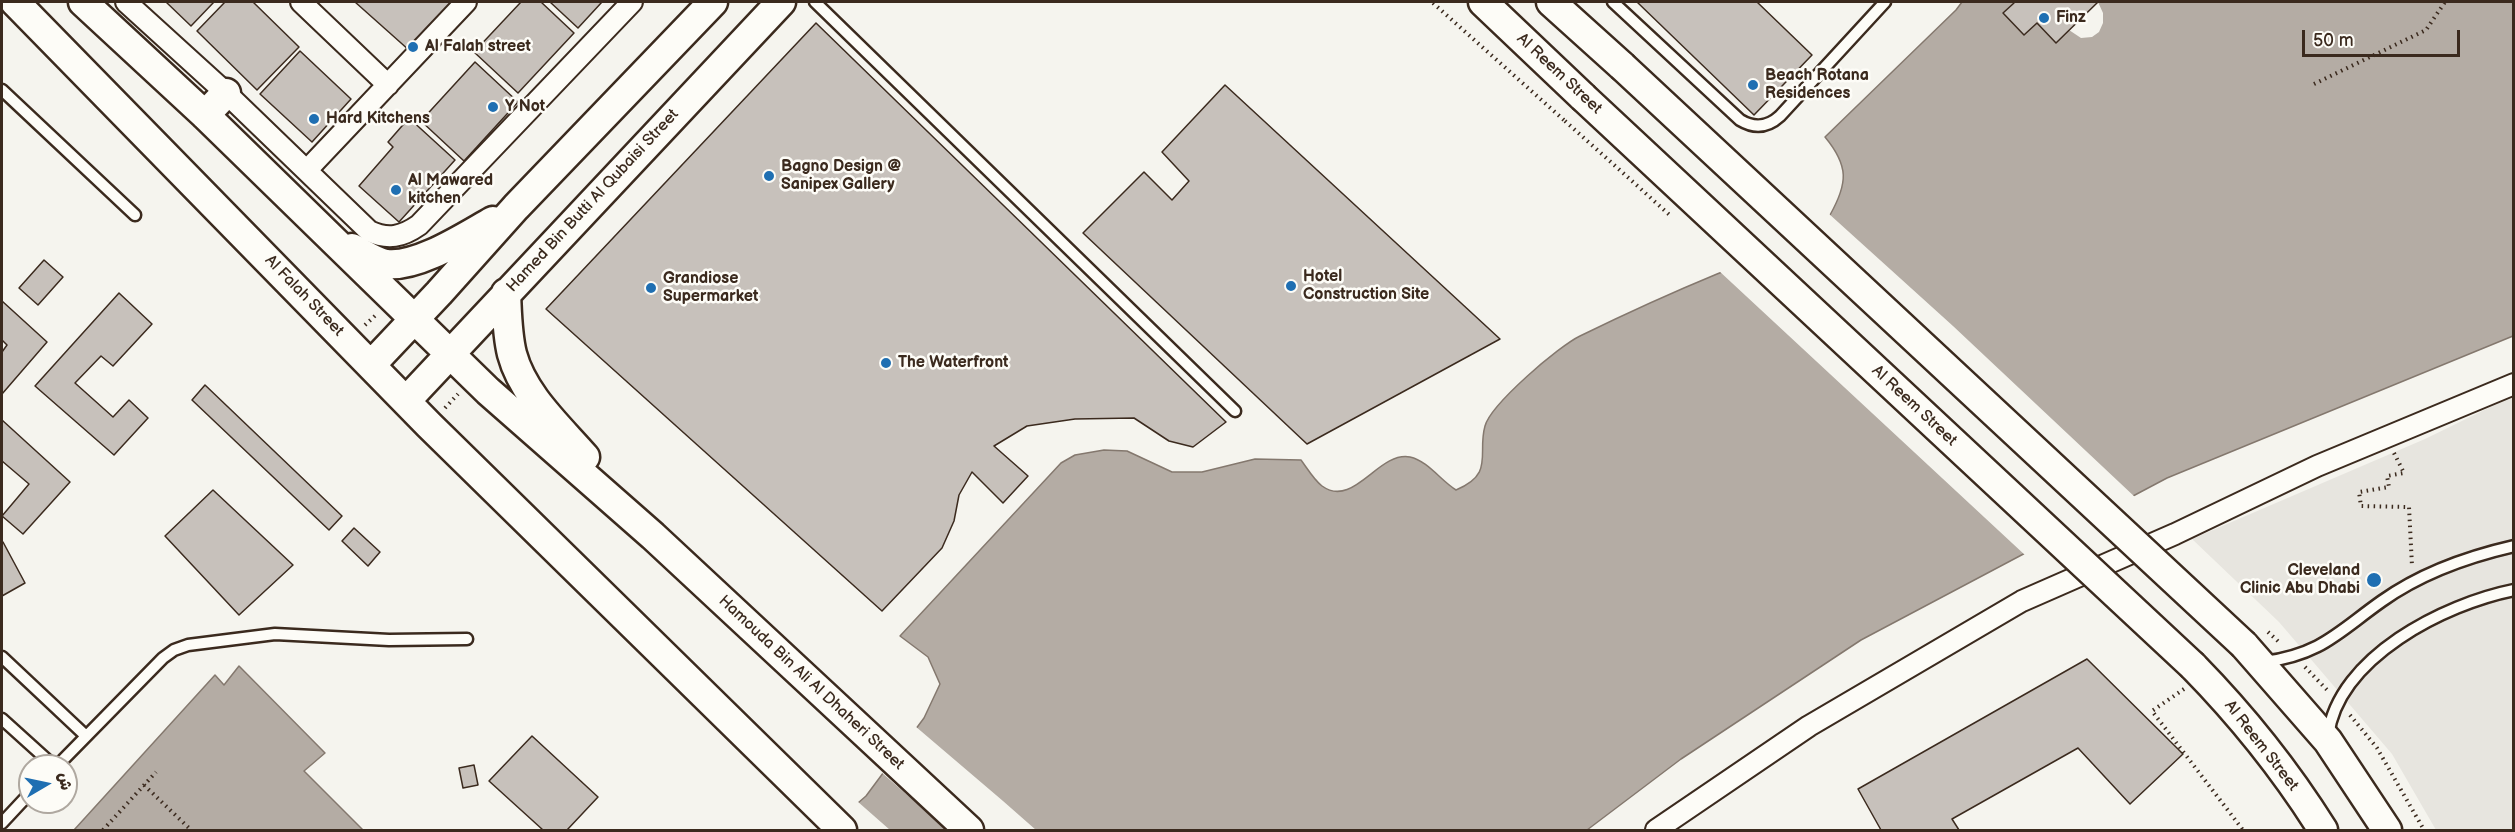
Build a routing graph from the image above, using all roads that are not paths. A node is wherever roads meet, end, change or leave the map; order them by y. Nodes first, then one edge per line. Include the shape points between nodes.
1 (15, 2) edge
2 (126, 2) edge
3 (301, 2) edge
4 (466, 2) edge
5 (632, 2) edge
6 (713, 2) edge
7 (781, 2) edge
8 (815, 2) edge
9 (1483, 2) edge
10 (1551, 2) edge
11 (1613, 2) edge
12 (1885, 2) edge
13 (92, 6) edge
14 (388, 85) junction
15 (2, 90) edge
16 (226, 93) junction
17 (205, 115) junction
18 (307, 170) junction
19 (516, 207) junction
20 (135, 215) dead end
21 (334, 240) junction
22 (506, 293) junction
23 (415, 319) junction
24 (450, 354) junction
25 (371, 365) junction
26 (2514, 384) edge
27 (406, 401) junction
28 (1235, 411) dead end
29 (653, 536) junction
30 (2514, 546) edge
31 (2514, 590) edge
32 (467, 639) dead end
33 (2, 657) edge
34 (2262, 663) junction
35 (2, 719) edge
36 (86, 736) junction
37 (2328, 741) junction
38 (41, 754) edge
39 (67, 754) edge
40 (18, 806) edge
41 (2, 823) edge
42 (842, 831) edge
43 (969, 831) edge
44 (1656, 831) edge
45 (2323, 831) edge
46 (2387, 831) edge

1 - 25 main road, Al Falah Street
2 - 16 street
3 - 14 street
4 - 14 street
5 - 18 street via 408,233 382,237 369,231
6 - 19 main road
7 - 22 main road, Hamed Bin Butti Al Qubaisi Street
8 - 28 lane
9 - 45 main road, Al Reem Street, bridge via 2203,676 2274,759
10 - 34 main road, bridge
11 - 12 lane via 1740,120 1761,126 1780,116
13 - 17 main road
14 - 18 street
15 - 20 lane
16 - 17 main road
16 - 18 street
17 - 21 main road
19 - 21 main road via 441,251 399,263 385,264
19 - 23 main road
21 - 23 main road
22 - 24 main road, Hamed Bin Butti Al Qubaisi Street
22 - 29 main road via 512,355 530,393
23 - 24 main road
23 - 25 main road
24 - 27 main road, Hamed Bin Butti Al Qubaisi Street
24 - 29 main road
25 - 27 main road, Al Falah Street
26 - 44 street via 2386,436 2022,601 1809,726
27 - 42 main road, Al Falah Street
29 - 43 main road, Hamouda Bin Ali Al Dhaheri Street
30 - 34 lane via 2448,565 2382,601 2332,639 2294,657
31 - 37 lane via 2469,602 2419,626 2383,652 2358,674 2338,702
32 - 36 lane via 389,640 275,634 188,645 163,658
33 - 36 lane
34 - 37 main road
35 - 38 lane
36 - 39 lane
37 - 46 main road
40 - 41 lane

